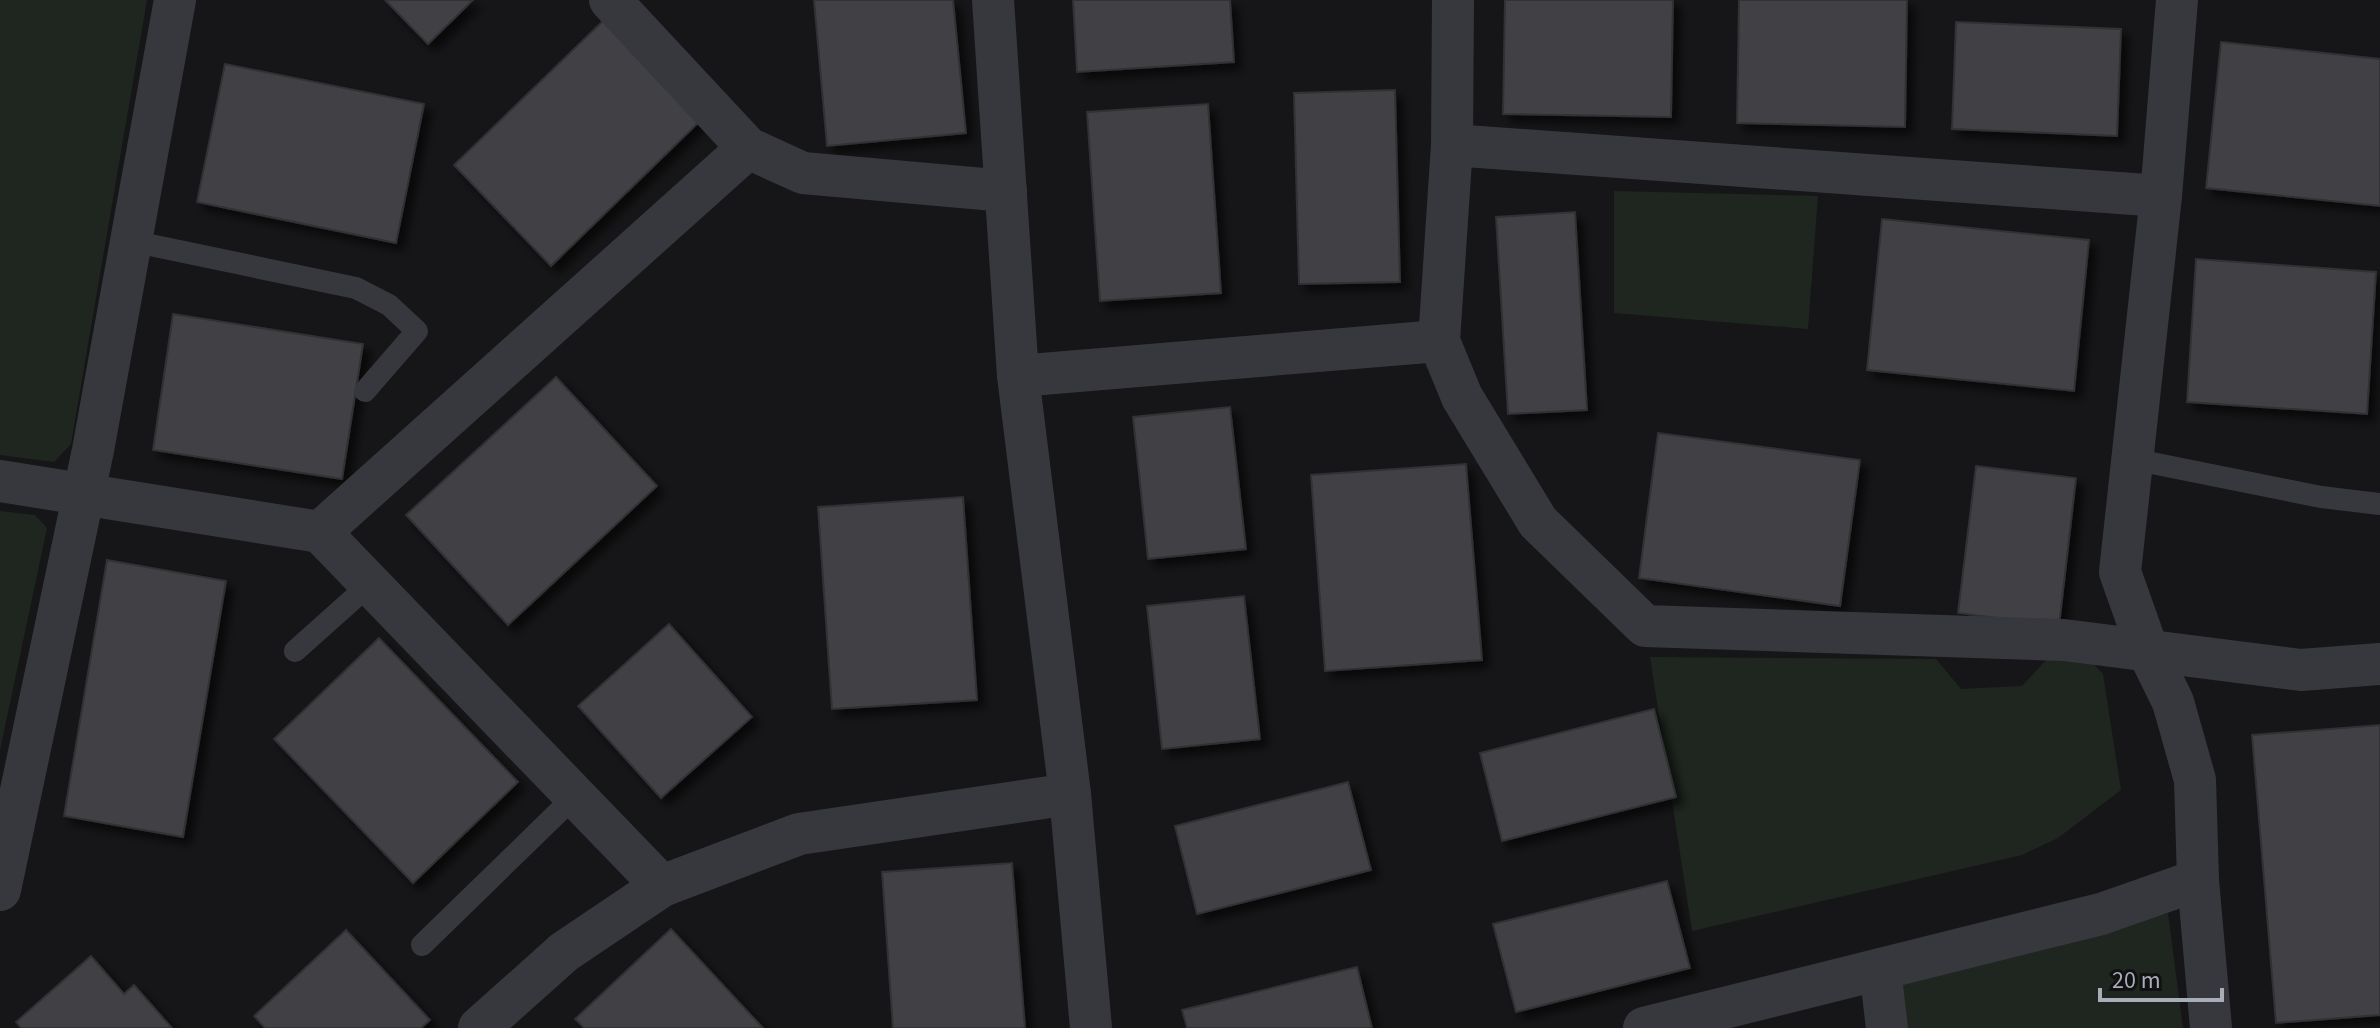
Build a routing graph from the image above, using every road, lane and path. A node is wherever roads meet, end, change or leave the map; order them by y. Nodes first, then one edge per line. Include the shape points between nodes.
1 (175, 0) edge
2 (610, 0) edge
3 (993, 0) edge
4 (1453, 0) edge
5 (2177, 0) edge
6 (1452, 145) junction
7 (748, 148) junction
8 (1006, 191) junction
9 (2161, 196) junction
10 (131, 241) junction
11 (1439, 341) junction
12 (1018, 376) junction
13 (365, 391) dead end
14 (2132, 459) junction
15 (0, 481) edge
16 (83, 494) junction
17 (2380, 504) edge
18 (320, 532) junction
19 (370, 584) junction
20 (295, 651) dead end
21 (2148, 651) junction
22 (2380, 664) edge
23 (1070, 794) junction
24 (575, 796) junction
25 (2198, 880) junction
26 (662, 886) junction
27 (0, 890) edge
28 (422, 945) dead end
29 (1880, 969) junction
30 (499, 1021) edge
31 (1091, 1028) edge
32 (1644, 1028) edge
33 (1887, 1028) edge
34 (2211, 1028) edge

1 - 10 street
2 - 7 street
3 - 8 street
4 - 6 street
5 - 9 street
6 - 9 street
6 - 11 street
7 - 8 street via 803,173
7 - 18 street
8 - 12 street
9 - 14 street
10 - 13 lane via 356,288 389,305 417,331
10 - 16 street
11 - 12 street
11 - 21 street via 1462,397 1538,522 1645,626 2064,640
12 - 23 street
14 - 17 lane
14 - 21 street via 2120,572
15 - 16 street
16 - 18 street
16 - 27 street
18 - 19 street
19 - 20 lane
19 - 24 street
21 - 22 street via 2301,670
21 - 25 street via 2173,702 2195,780
23 - 26 street via 799,834
23 - 31 street
24 - 26 street
24 - 28 lane
25 - 29 street via 2101,914
25 - 34 street
26 - 30 street via 564,952
29 - 32 street
29 - 33 street

